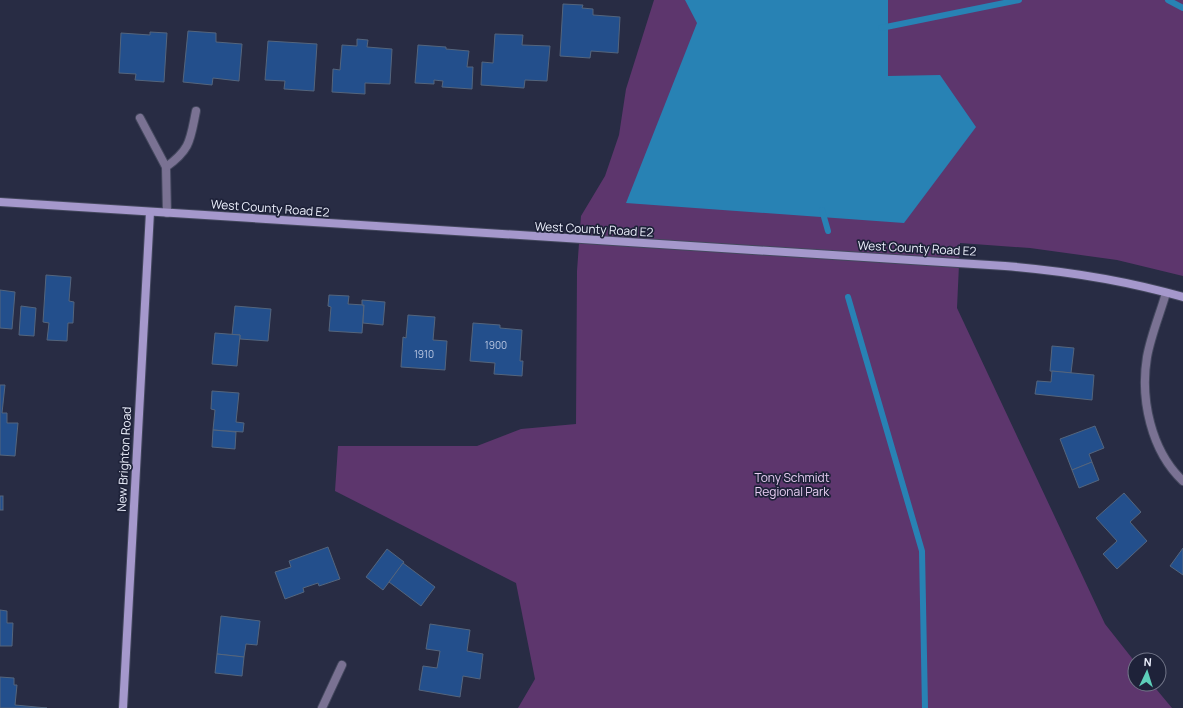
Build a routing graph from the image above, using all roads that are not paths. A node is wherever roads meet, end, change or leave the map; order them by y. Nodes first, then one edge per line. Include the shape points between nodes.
1 (196, 111) dead end
2 (140, 118) dead end
3 (166, 168) junction
4 (0, 202) edge
5 (150, 212) junction
6 (167, 213) junction
7 (1166, 293) junction
8 (1183, 297) edge
9 (1183, 481) edge
10 (342, 665) dead end
11 (123, 708) edge
12 (322, 708) edge

1 - 3 street via 190,144 179,158
2 - 3 street
3 - 6 street
4 - 5 street, West County Road E2
5 - 6 street, West County Road E2
5 - 11 street, New Brighton Road
6 - 7 street, West County Road E2 via 1060,270
7 - 8 street, West County Road E2
7 - 9 street via 1147,356 1147,410 1160,448
10 - 12 street

